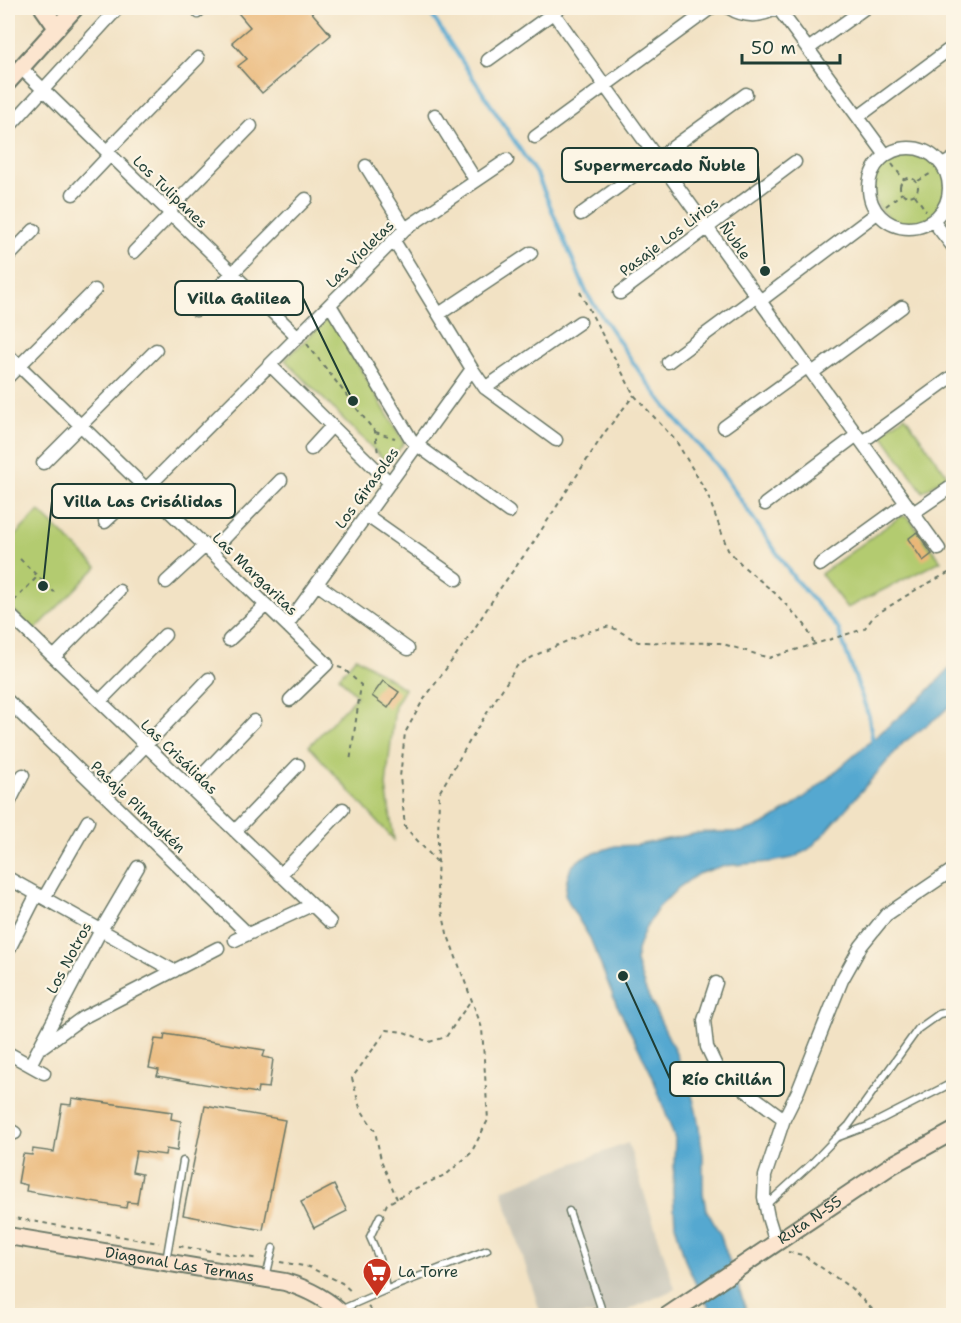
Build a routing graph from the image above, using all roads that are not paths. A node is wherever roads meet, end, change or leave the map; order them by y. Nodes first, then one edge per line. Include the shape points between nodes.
1 (43, 8) edge
2 (75, 8) edge
3 (118, 8) edge
4 (192, 8) edge
5 (206, 8) edge
6 (711, 8) edge
7 (729, 8) edge
8 (778, 8) edge
9 (865, 8) edge
10 (554, 9) edge
11 (57, 28) junction
12 (808, 49) junction
13 (947, 51) dead end
14 (198, 58) dead end
15 (488, 60) dead end
16 (21, 68) junction
17 (8, 82) edge
18 (604, 86) junction
19 (43, 90) junction
20 (746, 94) dead end
21 (435, 115) dead end
22 (858, 117) junction
23 (251, 126) dead end
24 (8, 128) edge
25 (534, 137) dead end
26 (109, 153) junction
27 (885, 154) junction
28 (657, 159) junction
29 (507, 160) dead end
30 (795, 162) dead end
31 (948, 162) edge
32 (366, 166) dead end
33 (476, 181) junction
34 (73, 194) dead end
35 (306, 199) dead end
36 (169, 212) junction
37 (877, 213) junction
38 (581, 214) dead end
39 (933, 221) junction
40 (707, 228) junction
41 (405, 229) junction
42 (34, 230) dead end
43 (394, 241) junction
44 (954, 248) edge
45 (134, 252) dead end
46 (531, 253) dead end
47 (8, 257) edge
48 (232, 273) junction
49 (95, 290) dead end
50 (620, 292) dead end
51 (758, 299) junction
52 (330, 305) junction
53 (902, 307) dead end
54 (196, 310) dead end
55 (439, 314) junction
56 (580, 322) dead end
57 (298, 337) junction
58 (156, 350) dead end
59 (8, 355) edge
60 (668, 362) dead end
61 (270, 365) junction
62 (19, 366) junction
63 (472, 369) junction
64 (809, 370) junction
65 (8, 377) edge
66 (950, 378) dead end
67 (485, 388) junction
68 (80, 426) junction
69 (333, 426) junction
70 (724, 427) dead end
71 (859, 439) junction
72 (556, 440) dead end
73 (417, 445) junction
74 (311, 449) dead end
75 (43, 463) dead end
76 (385, 478) junction
77 (281, 480) dead end
78 (954, 484) edge
79 (144, 488) junction
80 (765, 504) dead end
81 (909, 508) junction
82 (509, 512) dead end
83 (366, 515) junction
84 (105, 522) dead end
85 (208, 549) junction
86 (939, 549) dead end
87 (820, 565) dead end
88 (457, 579) dead end
89 (166, 582) dead end
90 (317, 584) junction
91 (120, 591) dead end
92 (266, 605) junction
93 (8, 613) edge
94 (287, 625) junction
95 (165, 635) dead end
96 (229, 640) dead end
97 (408, 649) dead end
98 (54, 657) junction
99 (209, 679) dead end
100 (290, 700) dead end
101 (8, 701) edge
102 (100, 701) junction
103 (254, 721) dead end
104 (145, 745) junction
105 (298, 765) dead end
106 (23, 775) dead end
107 (190, 788) junction
108 (101, 792) junction
109 (8, 806) edge
110 (343, 809) dead end
111 (88, 821) dead end
112 (235, 831) junction
113 (138, 867) dead end
114 (954, 869) edge
115 (280, 874) junction
116 (8, 879) edge
117 (40, 896) junction
118 (312, 905) junction
119 (330, 922) dead end
120 (101, 930) junction
121 (248, 934) junction
122 (235, 940) dead end
123 (218, 948) dead end
124 (8, 951) edge
125 (174, 970) junction
126 (716, 983) dead end
127 (954, 1011) edge
128 (39, 1049) junction
129 (8, 1053) edge
130 (30, 1065) junction
131 (44, 1073) dead end
132 (954, 1082) edge
133 (784, 1119) junction
134 (954, 1131) edge
135 (836, 1138) junction
136 (183, 1161) dead end
137 (766, 1206) junction
138 (569, 1211) dead end
139 (380, 1216) road end
140 (8, 1236) edge
141 (776, 1243) junction
142 (273, 1248) dead end
143 (487, 1250) dead end
144 (166, 1262) junction
145 (266, 1279) junction
146 (386, 1290) junction
147 (601, 1308) junction
148 (342, 1313) edge
149 (669, 1314) edge
150 (590, 1316) edge
151 (606, 1316) edge

1 - 11 main road
2 - 11 main road
3 - 19 street
4 - 5 lane via 198,15
6 - 18 street
7 - 8 street via 752,15
8 - 12 street
9 - 12 street
10 - 15 street
10 - 18 street, Ñuble
11 - 16 main road
12 - 22 street
13 - 22 street
14 - 26 street
16 - 17 main road
16 - 19 street, Los Tulipanes
18 - 25 street
18 - 28 street, Ñuble
19 - 24 street
19 - 26 street, Los Tulipanes
20 - 28 street
21 - 33 street
22 - 27 street
23 - 36 street
26 - 34 street
26 - 36 street, Los Tulipanes
27 - 31 street via 915,147
27 - 37 street via 868,182 869,198
28 - 38 street
28 - 40 street, Ñuble
29 - 33 street, Las Violetas
30 - 40 street, Pasaje Los Lirios
31 - 39 street via 949,192 945,207
32 - 41 street
33 - 41 street, Las Violetas
35 - 48 street
36 - 45 street
36 - 48 street, Los Tulipanes
37 - 39 street via 888,223 904,228
37 - 51 street
39 - 44 street
40 - 50 street, Pasaje Los Lirios
40 - 51 street, Ñuble
41 - 43 street, Las Violetas
42 - 47 street
43 - 52 street, Las Violetas
43 - 55 street
46 - 55 street
48 - 54 street
48 - 57 street, Los Tulipanes
49 - 62 street
51 - 60 street
51 - 64 street, Ñuble
52 - 57 street, Las Violetas
52 - 73 street
53 - 64 street
55 - 63 street
56 - 67 street
57 - 61 street, Las Violetas
58 - 68 street
59 - 62 street, Las Margaritas
61 - 69 street
61 - 79 street, Las Violetas
62 - 65 street
62 - 68 street, Las Margaritas
63 - 67 street
63 - 73 street, Los Girasoles
64 - 70 street
64 - 71 street, Ñuble
66 - 71 street
67 - 72 street
68 - 75 street
68 - 79 street, Las Margaritas
69 - 74 street
69 - 76 street
71 - 80 street
71 - 81 street, Ñuble
73 - 76 street, Los Girasoles
73 - 82 street
76 - 83 street, Los Girasoles
77 - 85 street
78 - 81 street
79 - 84 street, Las Violetas
79 - 85 street, Las Margaritas
81 - 86 street, Ñuble
81 - 87 street
83 - 88 street
83 - 90 street, Los Girasoles
85 - 89 street
85 - 92 street, Las Margaritas
90 - 94 street, Los Girasoles
90 - 97 street
91 - 98 street
92 - 94 street, Las Margaritas
92 - 96 street
93 - 98 street, Las Crisálidas
94 - 100 street, Las Margaritas via 327,663
95 - 102 street
98 - 102 street, Las Crisálidas
99 - 104 street
101 - 108 street, Pasaje Pilmaykén
102 - 104 street, Las Crisálidas
103 - 107 street
104 - 107 street, Las Crisálidas
104 - 108 street
105 - 112 street
106 - 109 street
107 - 112 street, Las Crisálidas
108 - 121 street, Pasaje Pilmaykén
110 - 115 street
111 - 117 street
112 - 115 street, Las Crisálidas
113 - 120 street, Los Notros
114 - 133 street via 886,915 861,946 842,980
115 - 118 street, Las Crisálidas
116 - 117 street
117 - 120 street
117 - 124 street
118 - 119 street, Las Crisálidas
118 - 121 street
120 - 125 street
120 - 128 street, Los Notros
121 - 122 street
123 - 125 street
125 - 128 street via 82,1018
126 - 133 street via 704,1020 707,1047 718,1070
127 - 135 lane via 939,1014 918,1029
128 - 130 street, Los Notros
129 - 130 street
130 - 131 street
132 - 135 lane
133 - 137 street via 765,1176
134 - 141 main road, Ruta N-55 via 892,1165
135 - 137 lane
136 - 144 lane
137 - 141 street
138 - 147 lane
139 - 146 lane via 370,1237
140 - 144 main road, Diagonal Las Termas
141 - 149 main road, Ruta N-55
142 - 145 lane
143 - 146 lane
144 - 145 main road, Diagonal Las Termas
145 - 148 main road, Diagonal Las Termas via 300,1286
146 - 148 lane
147 - 150 lane
147 - 151 lane

